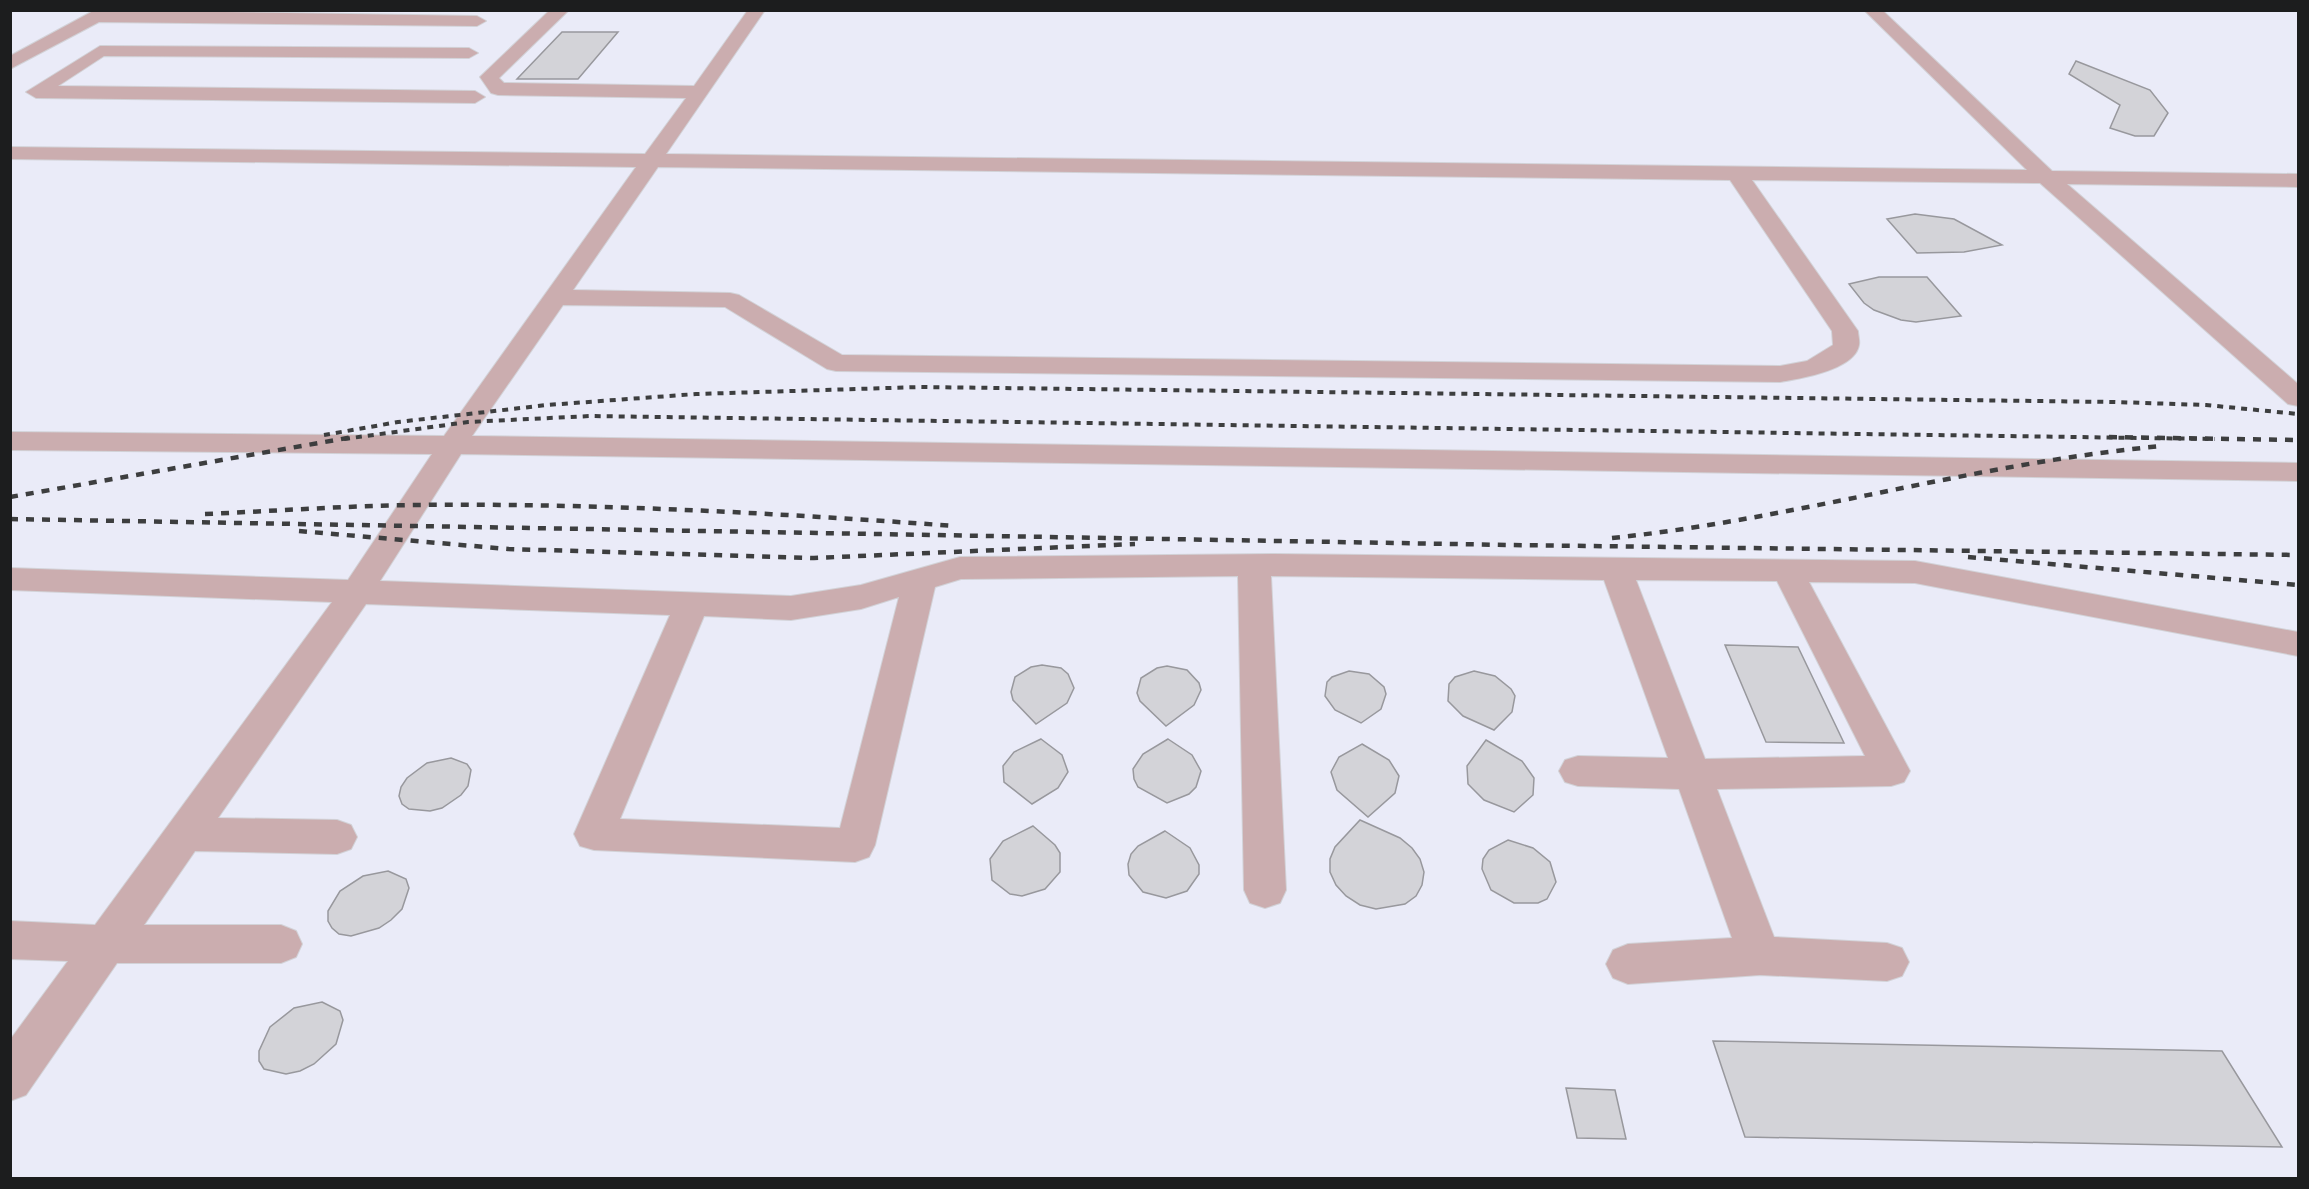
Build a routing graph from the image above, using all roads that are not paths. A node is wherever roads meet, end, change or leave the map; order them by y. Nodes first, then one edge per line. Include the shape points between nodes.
1 (561, 10) edge
2 (757, 10) edge
3 (1872, 10) edge
4 (103, 14) edge
5 (477, 21) dead end
6 (469, 52) dead end
7 (10, 64) edge
8 (700, 92) junction
9 (475, 97) dead end
10 (10, 153) edge
11 (652, 160) junction
12 (1737, 174) junction
13 (2048, 178) junction
14 (2298, 180) edge
15 (556, 297) junction
16 (2298, 398) edge
17 (10, 441) edge
18 (452, 445) junction
19 (2298, 472) edge
20 (1254, 565) junction
21 (1616, 569) junction
22 (1787, 570) junction
23 (10, 579) edge
24 (920, 580) junction
25 (356, 593) junction
26 (693, 604) junction
27 (2298, 644) edge
28 (1578, 771) dead end
29 (1693, 774) junction
30 (185, 834) junction
31 (337, 837) dead end
32 (1265, 890) dead end
33 (10, 940) edge
34 (106, 944) junction
35 (281, 944) dead end
36 (1760, 956) junction
37 (1887, 962) dead end
38 (1628, 964) dead end
39 (10, 1079) edge

1 - 8 lane via 489,77 498,89
2 - 8 lane
3 - 13 lane
4 - 5 lane
4 - 7 lane
6 - 9 lane via 100,51 36,92
8 - 11 lane
10 - 11 lane
11 - 12 lane
11 - 15 lane
12 - 13 lane
12 - 15 lane via 1845,331 1846,347 1832,361 1813,369 1780,374 836,363 730,300
13 - 14 lane
13 - 16 lane
15 - 18 lane
17 - 18 lane
18 - 19 lane
18 - 25 lane
20 - 21 lane
20 - 24 lane via 960,568
20 - 32 lane
21 - 22 lane
21 - 29 lane
22 - 27 lane via 1915,572
22 - 29 lane via 1891,771
23 - 25 lane
24 - 26 lane via 861,597 791,608
24 - 26 lane via 855,844 594,834
25 - 26 lane
25 - 30 lane
28 - 29 lane
29 - 36 lane
30 - 31 lane
30 - 34 lane
33 - 34 lane
34 - 35 lane
34 - 39 lane
36 - 37 lane
36 - 38 lane

